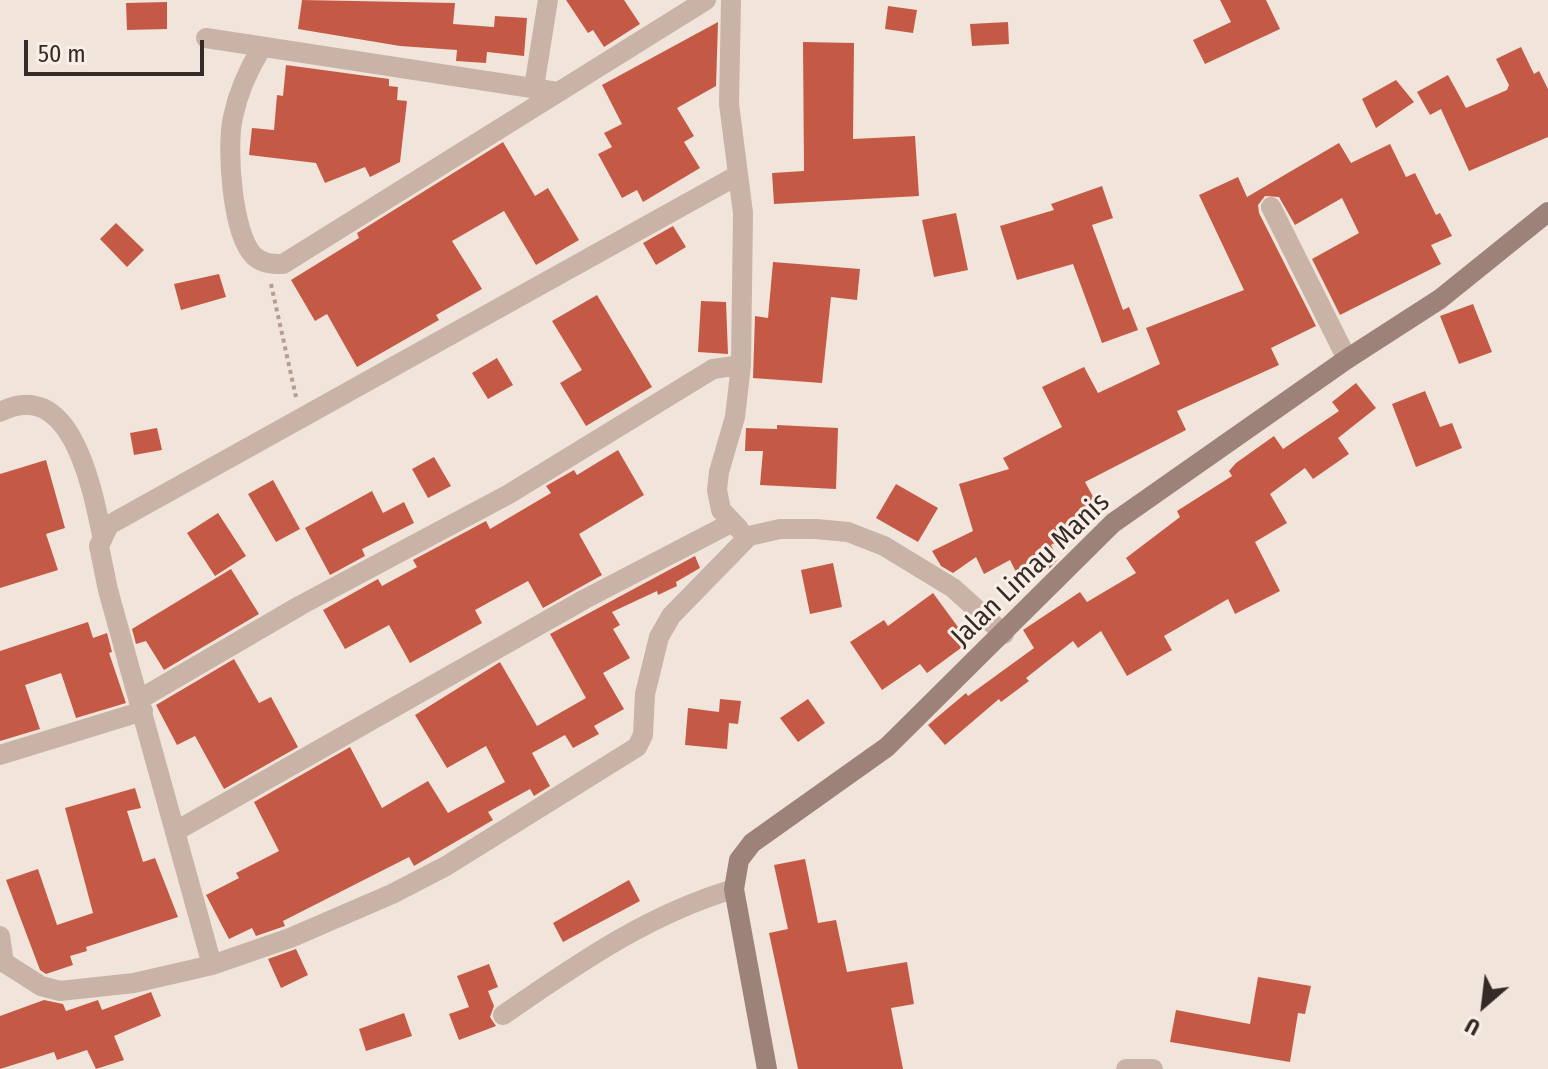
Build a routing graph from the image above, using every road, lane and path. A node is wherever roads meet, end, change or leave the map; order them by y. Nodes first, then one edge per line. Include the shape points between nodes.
1 (548, 0) edge
2 (706, 0) edge
3 (731, 0) edge
4 (206, 38) dead end
5 (261, 49) junction
6 (534, 87) junction
7 (558, 92) junction
8 (738, 175) junction
9 (1271, 207) dead end
10 (1548, 212) edge
11 (269, 265) junction
12 (1347, 359) junction
13 (741, 365) junction
14 (0, 412) edge
15 (301, 418) junction
16 (731, 523) junction
17 (102, 535) junction
18 (749, 536) junction
19 (1004, 634) junction
20 (142, 705) junction
21 (0, 755) edge
22 (176, 831) junction
23 (734, 889) junction
24 (0, 936) edge
25 (2, 962) edge
26 (212, 965) junction
27 (503, 1015) dead end
28 (767, 1069) edge
29 (1126, 1069) edge
30 (1153, 1069) edge

1 - 6 street
2 - 7 street
3 - 8 street via 729,104
4 - 5 street
5 - 6 street
5 - 11 street via 238,97 229,144 230,178 247,247
6 - 7 street
7 - 11 street via 283,264
8 - 13 street via 743,213
8 - 15 street
9 - 12 street
10 - 12 street, Jalan Limau Manis via 1440,299
11 - 15 path via 275,314
12 - 19 street, Jalan Limau Manis via 1113,523
13 - 16 street via 717,490 721,510
13 - 20 street via 713,369 509,494 301,605
14 - 17 street via 13,405 39,406 59,417 90,481
15 - 17 street via 109,525
16 - 18 street
16 - 22 street via 585,599
17 - 20 street via 99,546 108,590
18 - 19 street via 780,529 848,532 884,546 953,588
18 - 26 street via 671,616 659,637 645,694 643,735 629,753 392,894
19 - 23 street, Jalan Limau Manis via 887,747 752,843 739,860
20 - 21 street
20 - 22 street
22 - 26 street
23 - 27 street via 692,901 605,946
23 - 28 street, Jalan Limau Manis
24 - 25 street
25 - 26 street via 25,978 60,991 134,983
29 - 30 street

